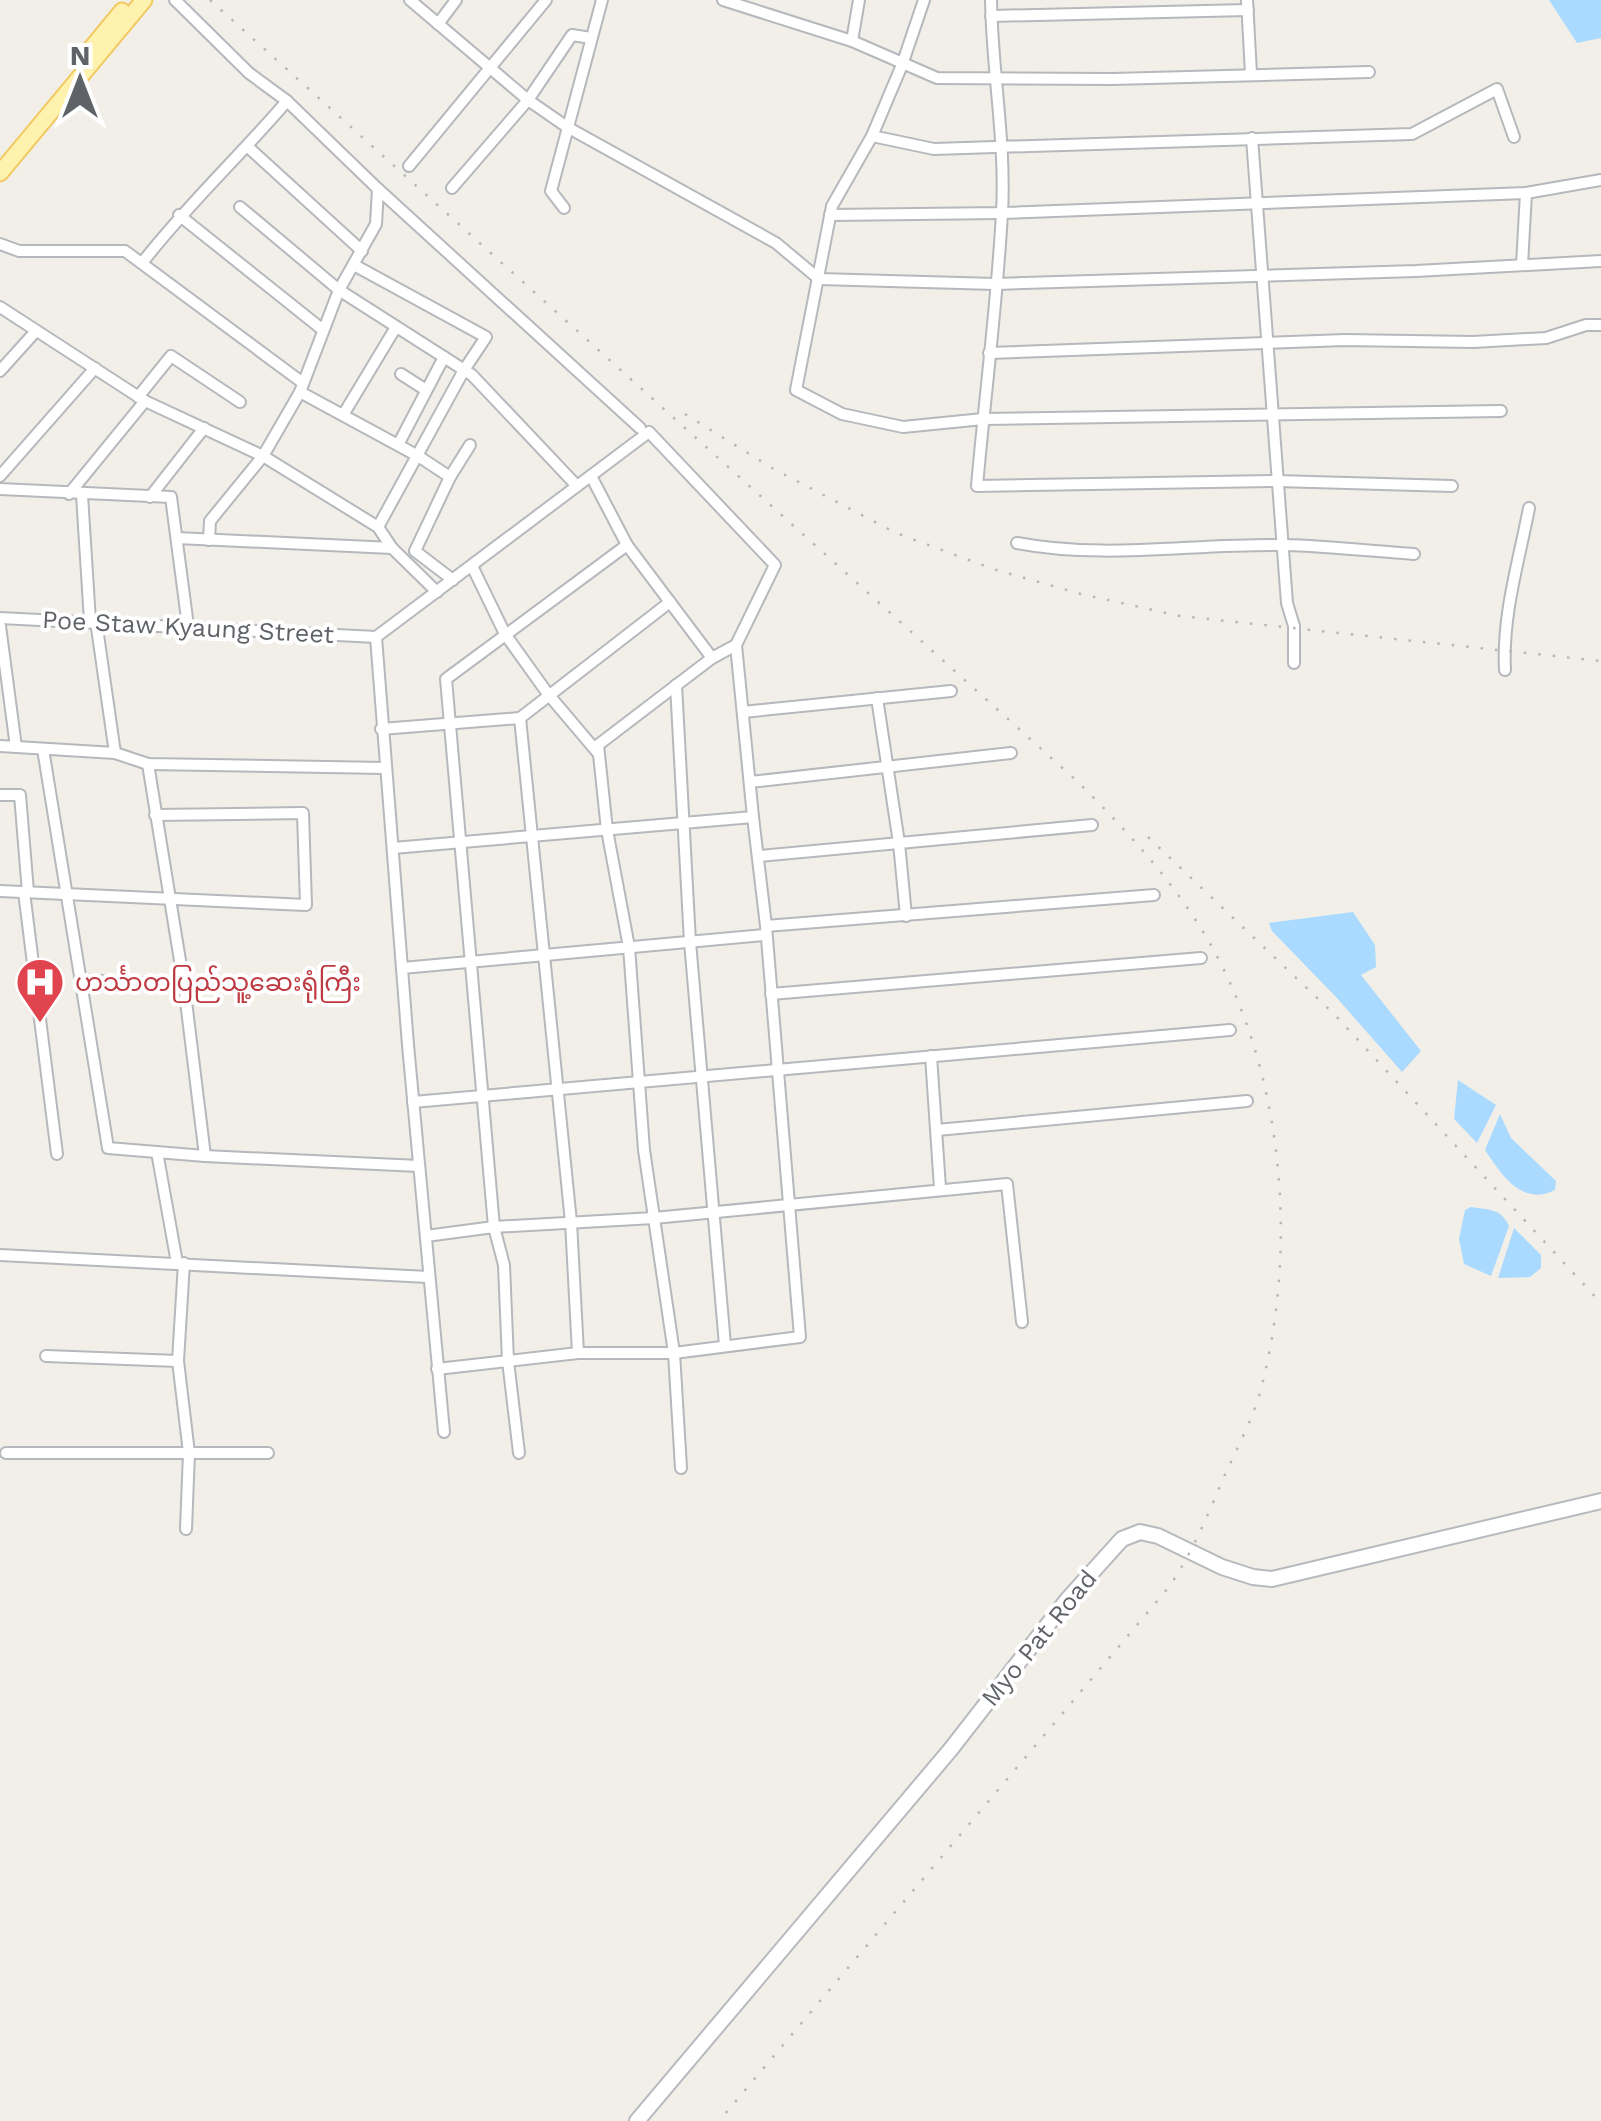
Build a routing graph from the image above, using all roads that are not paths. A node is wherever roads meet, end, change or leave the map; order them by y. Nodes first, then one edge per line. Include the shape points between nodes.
1 (131, 0) edge
2 (144, 0) edge
3 (174, 0) edge
4 (410, 0) edge
5 (456, 0) edge
6 (546, 0) edge
7 (602, 0) edge
8 (723, 0) edge
9 (782, 0) edge
10 (859, 0) edge
11 (924, 0) edge
12 (991, 0) edge
13 (1248, 5) edge
14 (779, 16) junction
15 (991, 16) junction
16 (438, 24) junction
17 (592, 38) junction
18 (852, 42) junction
19 (902, 65) junction
20 (491, 68) junction
21 (1369, 72) dead end
22 (1250, 74) junction
23 (994, 80) junction
24 (287, 100) junction
25 (528, 100) junction
26 (568, 127) junction
27 (872, 136) junction
28 (1514, 137) dead end
29 (1252, 138) junction
30 (248, 147) junction
31 (1002, 148) junction
32 (1, 166) edge
33 (409, 166) dead end
34 (1601, 180) edge
35 (452, 188) dead end
36 (378, 189) junction
37 (1526, 194) junction
38 (1258, 204) junction
39 (240, 208) dead end
40 (564, 208) dead end
41 (1002, 212) junction
42 (179, 216) junction
43 (830, 216) junction
44 (0, 244) edge
45 (362, 251) junction
46 (1601, 261) edge
47 (142, 264) junction
48 (354, 265) junction
49 (1522, 265) junction
50 (1262, 276) junction
51 (819, 279) junction
52 (994, 284) junction
53 (339, 290) junction
54 (0, 307) edge
55 (1601, 325) edge
56 (396, 327) junction
57 (323, 330) junction
58 (36, 331) junction
59 (1267, 345) junction
60 (988, 353) junction
61 (444, 356) junction
62 (94, 368) junction
63 (464, 370) junction
64 (0, 371) edge
65 (401, 374) dead end
66 (301, 388) junction
67 (426, 390) junction
68 (141, 399) junction
69 (240, 402) dead end
70 (1501, 410) dead end
71 (1272, 412) junction
72 (342, 415) junction
73 (983, 420) junction
74 (204, 428) junction
75 (640, 428) dead end
76 (398, 445) junction
77 (470, 445) dead end
78 (262, 456) junction
79 (418, 456) junction
80 (0, 476) edge
81 (591, 476) junction
82 (450, 477) junction
83 (1278, 480) junction
84 (578, 486) junction
85 (1452, 486) dead end
86 (0, 489) edge
87 (70, 494) junction
88 (82, 495) junction
89 (150, 496) junction
90 (1529, 508) dead end
91 (378, 527) junction
92 (176, 538) junction
93 (210, 540) junction
94 (1017, 543) dead end
95 (627, 545) junction
96 (1284, 545) junction
97 (392, 548) junction
98 (1414, 554) dead end
99 (472, 566) junction
100 (453, 580) junction
101 (437, 592) junction
102 (670, 602) junction
103 (93, 621) junction
104 (0, 622) edge
105 (188, 626) junction
106 (504, 634) junction
107 (376, 637) junction
108 (736, 644) junction
109 (712, 658) junction
110 (1294, 663) dead end
111 (1505, 670) dead end
112 (676, 685) junction
113 (951, 691) dead end
114 (548, 694) junction
115 (877, 698) junction
116 (743, 712) junction
117 (520, 718) junction
118 (448, 725) junction
119 (381, 729) junction
120 (0, 746) edge
121 (16, 747) junction
122 (42, 749) junction
123 (598, 752) junction
124 (114, 753) junction
125 (1011, 753) dead end
126 (148, 764) junction
127 (887, 767) junction
128 (385, 768) junction
129 (750, 782) junction
130 (0, 794) edge
131 (155, 815) junction
132 (753, 817) junction
133 (682, 823) junction
134 (1092, 825) dead end
135 (607, 830) junction
136 (533, 836) junction
137 (462, 843) junction
138 (899, 843) junction
139 (393, 848) junction
140 (760, 856) junction
141 (0, 891) edge
142 (26, 892) junction
143 (67, 894) junction
144 (1154, 895) dead end
145 (168, 899) junction
146 (906, 916) junction
147 (766, 931) junction
148 (690, 942) junction
149 (630, 947) junction
150 (542, 954) junction
151 (1202, 958) dead end
152 (473, 960) junction
153 (402, 968) junction
154 (80, 980) junction
155 (184, 985) junction
156 (771, 994) junction
157 (1230, 1030) dead end
158 (932, 1056) junction
159 (778, 1070) junction
160 (700, 1075) junction
161 (640, 1082) junction
162 (556, 1089) junction
163 (483, 1094) junction
164 (1247, 1101) dead end
165 (413, 1102) junction
166 (937, 1130) junction
167 (157, 1152) junction
168 (57, 1154) dead end
169 (205, 1156) junction
170 (419, 1166) junction
171 (940, 1188) junction
172 (788, 1206) junction
173 (714, 1212) junction
174 (654, 1218) junction
175 (571, 1222) junction
176 (494, 1228) junction
177 (426, 1236) junction
178 (0, 1254) edge
179 (180, 1263) junction
180 (428, 1276) junction
181 (1022, 1322) dead end
182 (726, 1345) junction
183 (674, 1353) junction
184 (578, 1354) junction
185 (46, 1356) dead end
186 (178, 1361) junction
187 (508, 1362) junction
188 (437, 1370) junction
189 (444, 1432) dead end
190 (268, 1452) dead end
191 (6, 1453) dead end
192 (188, 1453) junction
193 (518, 1453) dead end
194 (680, 1468) dead end
195 (1601, 1501) edge
196 (186, 1530) dead end
197 (637, 2121) edge

1 - 32 main road
2 - 32 main road
3 - 24 street
4 - 16 street
5 - 16 street
6 - 20 street
7 - 17 street
8 - 14 street
9 - 14 street
10 - 18 street
11 - 19 street
12 - 15 street
13 - 15 street
13 - 22 street
14 - 18 street
15 - 23 street
16 - 20 street
17 - 25 street via 572,34
17 - 26 street
18 - 19 street
19 - 23 street via 937,78
19 - 27 street
20 - 25 street
20 - 33 street
21 - 22 street
22 - 23 street
23 - 31 street
24 - 30 street
24 - 36 street
25 - 26 street
25 - 35 street
26 - 40 street via 551,191
26 - 51 street via 776,243
27 - 31 street via 934,149
27 - 43 street
28 - 29 street via 1497,89 1412,134
29 - 31 street
29 - 38 street
30 - 42 street
30 - 45 street
31 - 41 street
34 - 37 street
36 - 45 street via 376,224
36 - 75 street
37 - 38 street
37 - 49 street
38 - 41 street
38 - 50 street
39 - 53 street
41 - 43 street
41 - 52 street
42 - 47 street
42 - 57 street
43 - 51 street
44 - 47 street via 36,252 126,251
45 - 48 street
46 - 49 street
47 - 66 street
48 - 53 street
48 - 63 street via 486,338
49 - 50 street
50 - 52 street
50 - 59 street
51 - 52 street
51 - 73 street via 796,390 842,414 903,427
52 - 60 street
53 - 56 street
53 - 57 street
54 - 58 street
55 - 59 street via 1546,338
56 - 61 street
56 - 72 street
57 - 66 street
58 - 62 street
58 - 64 street
59 - 60 street
59 - 71 street
60 - 73 street
61 - 63 street
61 - 67 street
62 - 68 street
62 - 80 street
63 - 79 street
63 - 84 street
65 - 67 street
66 - 72 street
66 - 78 street
67 - 76 street
68 - 69 street via 171,356
68 - 74 street
68 - 87 street
70 - 71 street
71 - 73 street
71 - 83 street
72 - 76 street
73 - 83 street via 977,486
74 - 78 street
74 - 89 street
76 - 79 street
77 - 82 street
78 - 91 street
78 - 93 street via 210,521
79 - 82 street
79 - 91 street
81 - 84 street
81 - 95 street
81 - 108 street via 649,432 775,564
82 - 100 street via 416,551
83 - 85 street
83 - 96 street
84 - 99 street
86 - 87 street
87 - 88 street
88 - 89 street
88 - 103 street
89 - 92 street via 171,497
90 - 111 street
91 - 97 street
92 - 93 street
92 - 105 street
93 - 97 street
94 - 96 street via 1132,552
95 - 102 street
95 - 106 street
96 - 98 street
96 - 110 street
97 - 101 street
99 - 100 street
99 - 106 street
100 - 101 street
101 - 107 street
102 - 109 street
102 - 114 street
103 - 104 street, Poe Staw Kyaung Street
103 - 105 street, Poe Staw Kyaung Street
103 - 124 street
104 - 121 street
105 - 107 street, Poe Staw Kyaung Street
106 - 114 street
106 - 118 street via 446,679
107 - 119 street
108 - 109 street
108 - 116 street
109 - 112 street
112 - 123 street via 598,745
112 - 133 street
113 - 115 street
114 - 117 street
114 - 123 street
115 - 116 street
115 - 127 street
116 - 129 street
117 - 118 street
117 - 136 street
118 - 119 street
118 - 137 street
119 - 128 street
120 - 121 street
121 - 122 street
122 - 124 street
122 - 143 street
123 - 135 street
124 - 126 street
125 - 127 street
126 - 128 street
126 - 131 street
127 - 129 street
127 - 138 street
128 - 139 street
129 - 132 street
130 - 142 street via 20,795
131 - 145 street
131 - 145 street via 303,812 306,905
132 - 133 street
132 - 140 street
133 - 135 street
133 - 148 street
134 - 138 street
135 - 136 street
135 - 149 street
136 - 137 street
136 - 150 street
137 - 139 street
137 - 152 street
138 - 140 street
138 - 146 street
139 - 153 street
140 - 147 street
141 - 142 street
142 - 143 street
142 - 168 street
143 - 145 street
143 - 154 street
144 - 146 street
145 - 155 street
146 - 147 street
147 - 148 street
147 - 156 street
148 - 149 street
148 - 160 street
149 - 150 street
149 - 161 street
150 - 152 street
150 - 162 street
151 - 156 street
152 - 153 street
152 - 163 street
153 - 165 street
154 - 155 street
154 - 167 street via 108,1148
155 - 169 street
156 - 159 street
157 - 158 street
158 - 159 street
158 - 166 street
159 - 160 street
159 - 172 street
160 - 161 street
160 - 173 street
161 - 162 street
161 - 174 street
162 - 163 street
162 - 175 street
163 - 165 street
163 - 176 street
164 - 166 street
165 - 170 street
166 - 171 street
167 - 169 street
167 - 179 street
169 - 170 street
170 - 177 street
171 - 172 street
171 - 181 street via 1008,1184
172 - 173 street
172 - 182 street via 800,1338
173 - 174 street
173 - 182 street
174 - 175 street
174 - 183 street
175 - 176 street
175 - 184 street
176 - 177 street
176 - 187 street via 504,1265
177 - 180 street
178 - 179 street
179 - 180 street
179 - 186 street
180 - 188 street
182 - 183 street
183 - 184 street
183 - 194 street
184 - 187 street
185 - 186 street
186 - 192 street
187 - 188 street
187 - 193 street
188 - 189 street
190 - 192 street
191 - 192 street
192 - 196 street
195 - 197 main road, Myo Pat Road via 1272,1579 1222,1567 1140,1532 1122,1539

